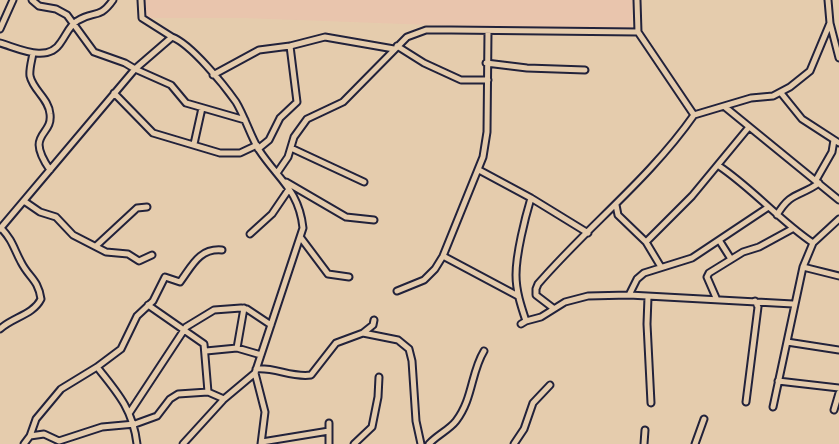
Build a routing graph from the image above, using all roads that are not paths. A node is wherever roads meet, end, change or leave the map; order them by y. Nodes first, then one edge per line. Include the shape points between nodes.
1 (13, 0) edge
2 (32, 0) edge
3 (52, 0) edge
4 (112, 0) edge
5 (141, 0) edge
6 (637, 0) edge
7 (828, 0) edge
8 (50, 8) junction
9 (74, 23) junction
10 (830, 23) junction
11 (0, 29) edge
12 (488, 32) junction
13 (638, 32) junction
14 (172, 37) junction
15 (0, 43) edge
16 (290, 46) junction
17 (396, 47) junction
18 (33, 53) junction
19 (839, 58) edge
20 (486, 63) junction
21 (135, 70) junction
22 (585, 70) dead end
23 (213, 75) junction
24 (488, 80) junction
25 (114, 93) junction
26 (781, 93) junction
27 (725, 107) junction
28 (202, 108) junction
29 (694, 115) junction
30 (244, 120) junction
31 (749, 127) junction
32 (837, 142) edge
33 (194, 144) junction
34 (257, 147) junction
35 (292, 148) junction
36 (719, 166) junction
37 (50, 170) junction
38 (479, 170) junction
39 (277, 173) junction
40 (818, 181) junction
41 (286, 182) junction
42 (364, 182) dead end
43 (289, 188) junction
44 (531, 198) junction
45 (839, 200) edge
46 (24, 201) junction
47 (616, 205) junction
48 (146, 207) dead end
49 (767, 208) junction
50 (777, 215) junction
51 (839, 219) edge
52 (374, 220) dead end
53 (0, 228) edge
54 (792, 229) junction
55 (588, 233) junction
56 (250, 234) dead end
57 (301, 238) junction
58 (719, 240) junction
59 (646, 242) junction
60 (814, 243) junction
61 (96, 246) junction
62 (222, 250) dead end
63 (152, 255) dead end
64 (443, 256) junction
65 (731, 259) junction
66 (661, 266) junction
67 (803, 267) junction
68 (839, 276) edge
69 (349, 277) dead end
70 (398, 291) dead end
71 (629, 295) junction
72 (518, 296) junction
73 (648, 297) junction
74 (717, 300) junction
75 (756, 304) junction
76 (793, 304) junction
77 (148, 305) junction
78 (244, 308) junction
79 (553, 308) junction
80 (374, 320) dead end
81 (271, 325) junction
82 (0, 329) edge
83 (184, 329) junction
84 (363, 333) junction
85 (787, 342) junction
86 (236, 348) junction
87 (839, 350) edge
88 (206, 351) junction
89 (484, 351) dead end
90 (261, 355) junction
91 (97, 367) junction
92 (255, 371) junction
93 (379, 377) dead end
94 (778, 381) junction
95 (550, 385) dead end
96 (839, 388) edge
97 (208, 392) junction
98 (839, 392) edge
99 (224, 399) junction
100 (746, 402) dead end
101 (651, 403) dead end
102 (773, 407) dead end
103 (834, 410) dead end
104 (130, 412) junction
105 (704, 419) dead end
106 (329, 423) dead end
107 (135, 424) junction
108 (645, 430) dead end
109 (329, 431) junction
110 (30, 436) junction
111 (262, 443) edge
112 (24, 444) edge
113 (137, 444) edge
114 (183, 444) edge
115 (329, 444) edge
116 (354, 444) edge
117 (421, 444) edge
118 (429, 444) edge
119 (514, 444) edge
120 (644, 444) edge
121 (695, 444) edge

1 - 11 street
2 - 8 street via 39,6
3 - 8 street
4 - 9 street via 102,13 85,16
5 - 14 street via 142,18
6 - 13 street
7 - 10 street
8 - 9 street via 61,11
9 - 18 street via 58,48
9 - 21 street via 94,52 119,60
10 - 19 street
10 - 26 street via 810,71
12 - 13 street
12 - 17 street via 426,30 407,37
12 - 20 street
13 - 29 street
14 - 21 street
14 - 23 street via 182,41
15 - 18 street
16 - 17 street via 325,37
16 - 23 street via 259,50
16 - 34 street via 297,102 280,118 269,140
17 - 24 street via 461,80
17 - 35 street via 343,102 307,119 294,137
18 - 37 street via 31,78 50,110 50,122 38,143 42,160
20 - 22 street
20 - 24 street
21 - 25 street
21 - 28 street via 171,85 183,101
23 - 30 street via 235,102
24 - 38 street via 487,132
25 - 33 street via 149,130
25 - 37 street
26 - 27 street
26 - 32 street via 802,119
27 - 29 street
27 - 31 street
28 - 30 street
28 - 33 street
29 - 47 street
30 - 34 street
31 - 36 street
31 - 40 street
32 - 40 street
33 - 34 street via 231,154
34 - 39 street
35 - 39 street
35 - 42 street
36 - 49 street via 746,185
36 - 59 street
37 - 46 street
38 - 44 street
38 - 64 street
39 - 41 street
40 - 45 street
40 - 50 street via 806,191 789,198
41 - 43 street
41 - 52 street via 346,217
43 - 56 street via 272,214
43 - 57 street via 302,216
44 - 55 street
44 - 72 street via 516,274
46 - 53 street
46 - 61 street via 40,212 56,217 73,235
47 - 55 street
47 - 59 street via 620,218
48 - 61 street via 137,208
49 - 50 street
49 - 58 street
50 - 54 street
51 - 60 street
53 - 82 street via 14,244 21,263 34,277 42,299 32,312 17,316
54 - 60 street
54 - 65 street
55 - 79 street via 552,268 536,289 539,298
57 - 69 street via 328,274
57 - 81 street
58 - 65 street
58 - 66 street via 690,259
59 - 66 street
60 - 67 street
61 - 63 street via 106,252 128,254 139,260
62 - 77 street via 210,250 199,256 180,282 165,277 159,292
64 - 70 street via 430,275
64 - 72 street
65 - 74 street via 707,274
66 - 71 street via 637,279
67 - 68 street
67 - 76 street
71 - 73 street
71 - 79 street via 588,296
72 - 79 street via 524,322
73 - 74 street
73 - 101 street
74 - 75 street
75 - 76 street
75 - 100 street
76 - 85 street
77 - 83 street
77 - 91 street via 136,316 120,349
78 - 81 street
78 - 83 street via 214,310
78 - 86 street
80 - 84 street
81 - 90 street
83 - 88 street via 200,339
83 - 104 street
84 - 92 street via 336,342 311,374 302,376 270,368
84 - 117 street via 398,340 409,349
85 - 87 street
85 - 94 street
86 - 88 street
86 - 90 street
88 - 97 street
89 - 118 street via 476,369 473,388 460,415
90 - 92 street
91 - 104 street
91 - 110 street via 61,389 36,419
92 - 99 street
92 - 111 street via 265,412
93 - 116 street via 372,426
94 - 96 street
94 - 102 street
95 - 119 street via 533,403 524,429
97 - 99 street
97 - 107 street via 173,396 161,413
98 - 103 street
99 - 114 street
104 - 107 street
105 - 121 street
106 - 109 street
107 - 110 street via 102,427 59,441 44,434
107 - 113 street
108 - 120 street
109 - 111 street
109 - 115 street
110 - 112 street

